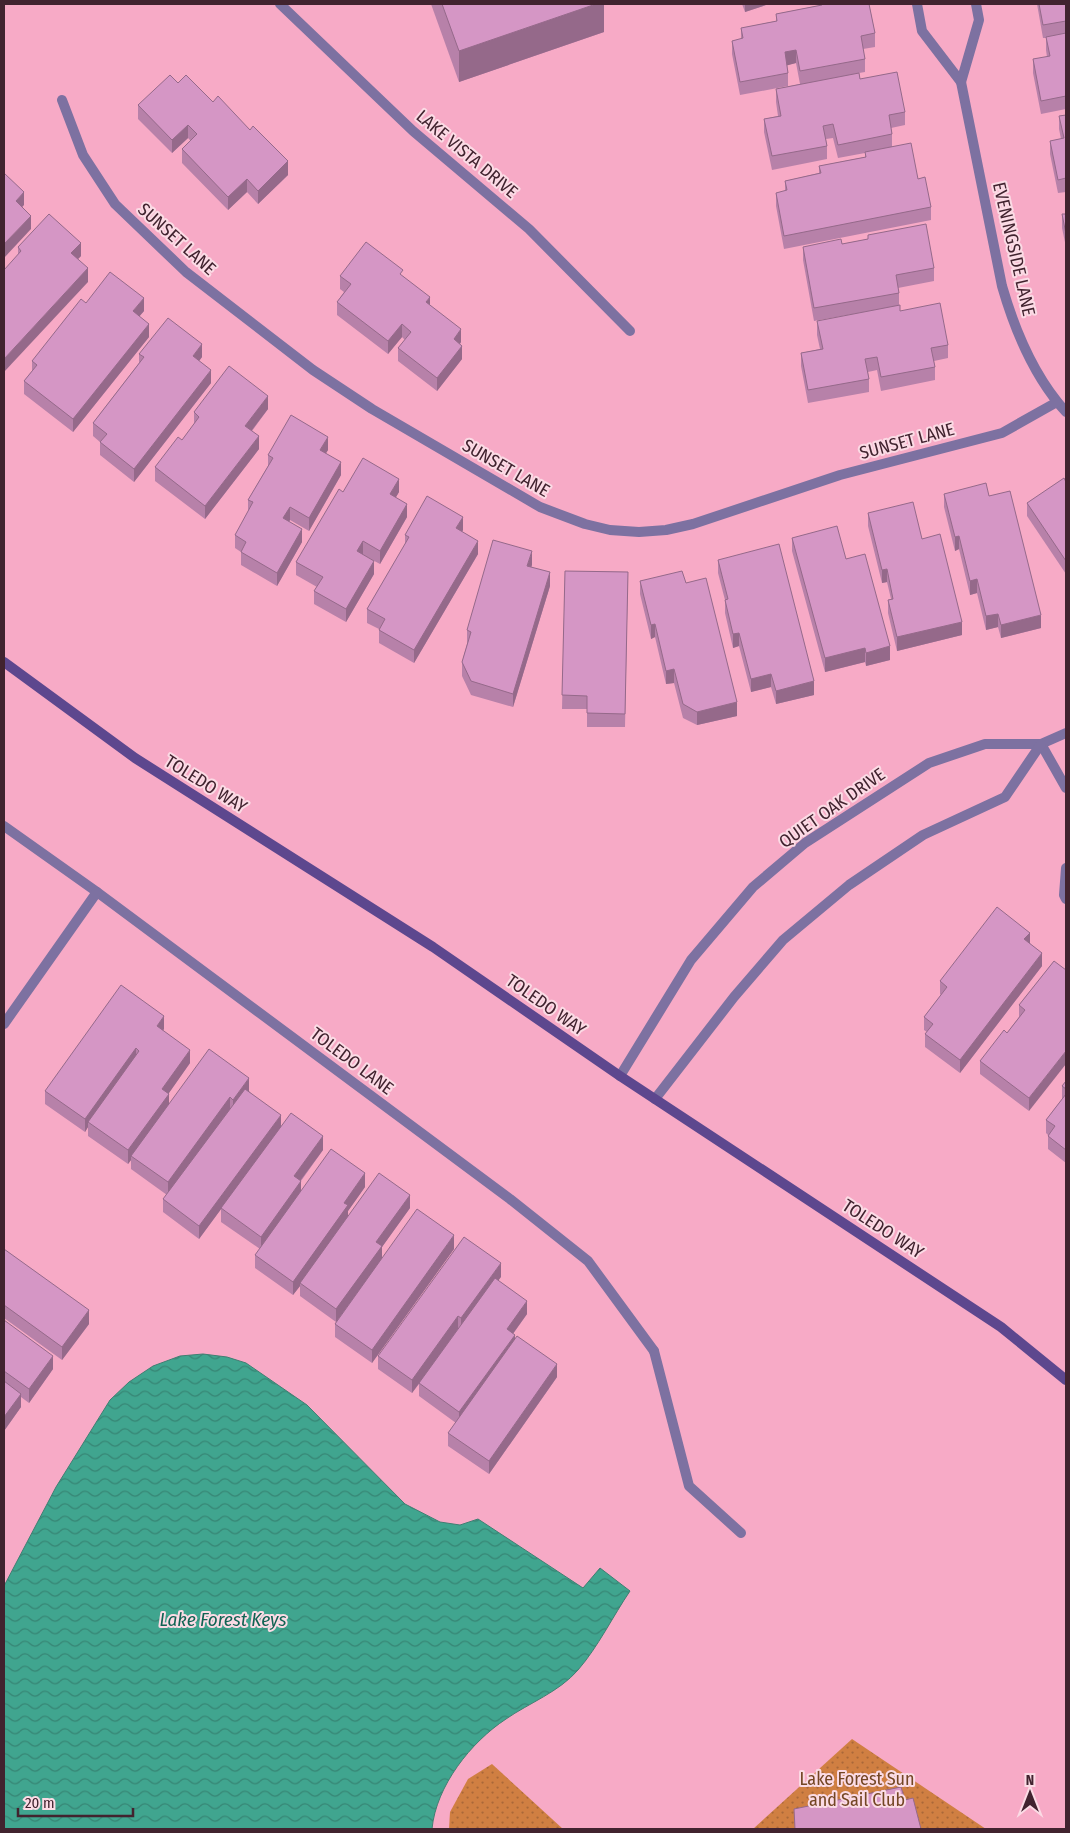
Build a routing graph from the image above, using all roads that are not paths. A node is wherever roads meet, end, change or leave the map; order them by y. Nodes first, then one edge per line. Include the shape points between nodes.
1 (280, 4) edge
2 (917, 4) edge
3 (976, 4) edge
4 (961, 82) junction
5 (62, 100) dead end
6 (630, 331) dead end
7 (1057, 402) junction
8 (1066, 412) edge
9 (4, 662) edge
10 (1066, 733) edge
11 (1041, 744) junction
12 (1066, 788) edge
13 (4, 826) edge
14 (1066, 868) edge
15 (97, 892) junction
16 (1066, 898) edge
17 (4, 1024) edge
18 (620, 1076) junction
19 (655, 1099) junction
20 (1066, 1380) edge
21 (741, 1533) dead end

1 - 6 street, LAKE VISTA DRIVE via 413,131 529,229
2 - 4 street, EVENINGSIDE LANE via 922,31
3 - 4 street, EVENINGSIDE LANE via 979,20
4 - 7 street, EVENINGSIDE LANE via 1011,318 1025,349
5 - 7 street, SUNSET LANE via 83,155 115,204 186,272 313,370 365,404 540,507 570,519 610,530 639,532 693,524 840,476 1002,433
7 - 8 street, EVENINGSIDE LANE
9 - 18 main road, TOLEDO WAY via 135,758 434,947
10 - 11 street, QUIET OAK DRIVE
11 - 12 street
11 - 18 street, QUIET OAK DRIVE via 985,744 929,763 805,842 753,887 691,960
11 - 19 street via 1005,797 923,835 849,885 783,940
13 - 15 street, TOLEDO LANE
14 - 16 street
15 - 17 street
15 - 21 street, TOLEDO LANE via 510,1199 588,1261 654,1351 689,1486
18 - 19 main road, TOLEDO WAY
19 - 20 main road, TOLEDO WAY via 1001,1327

